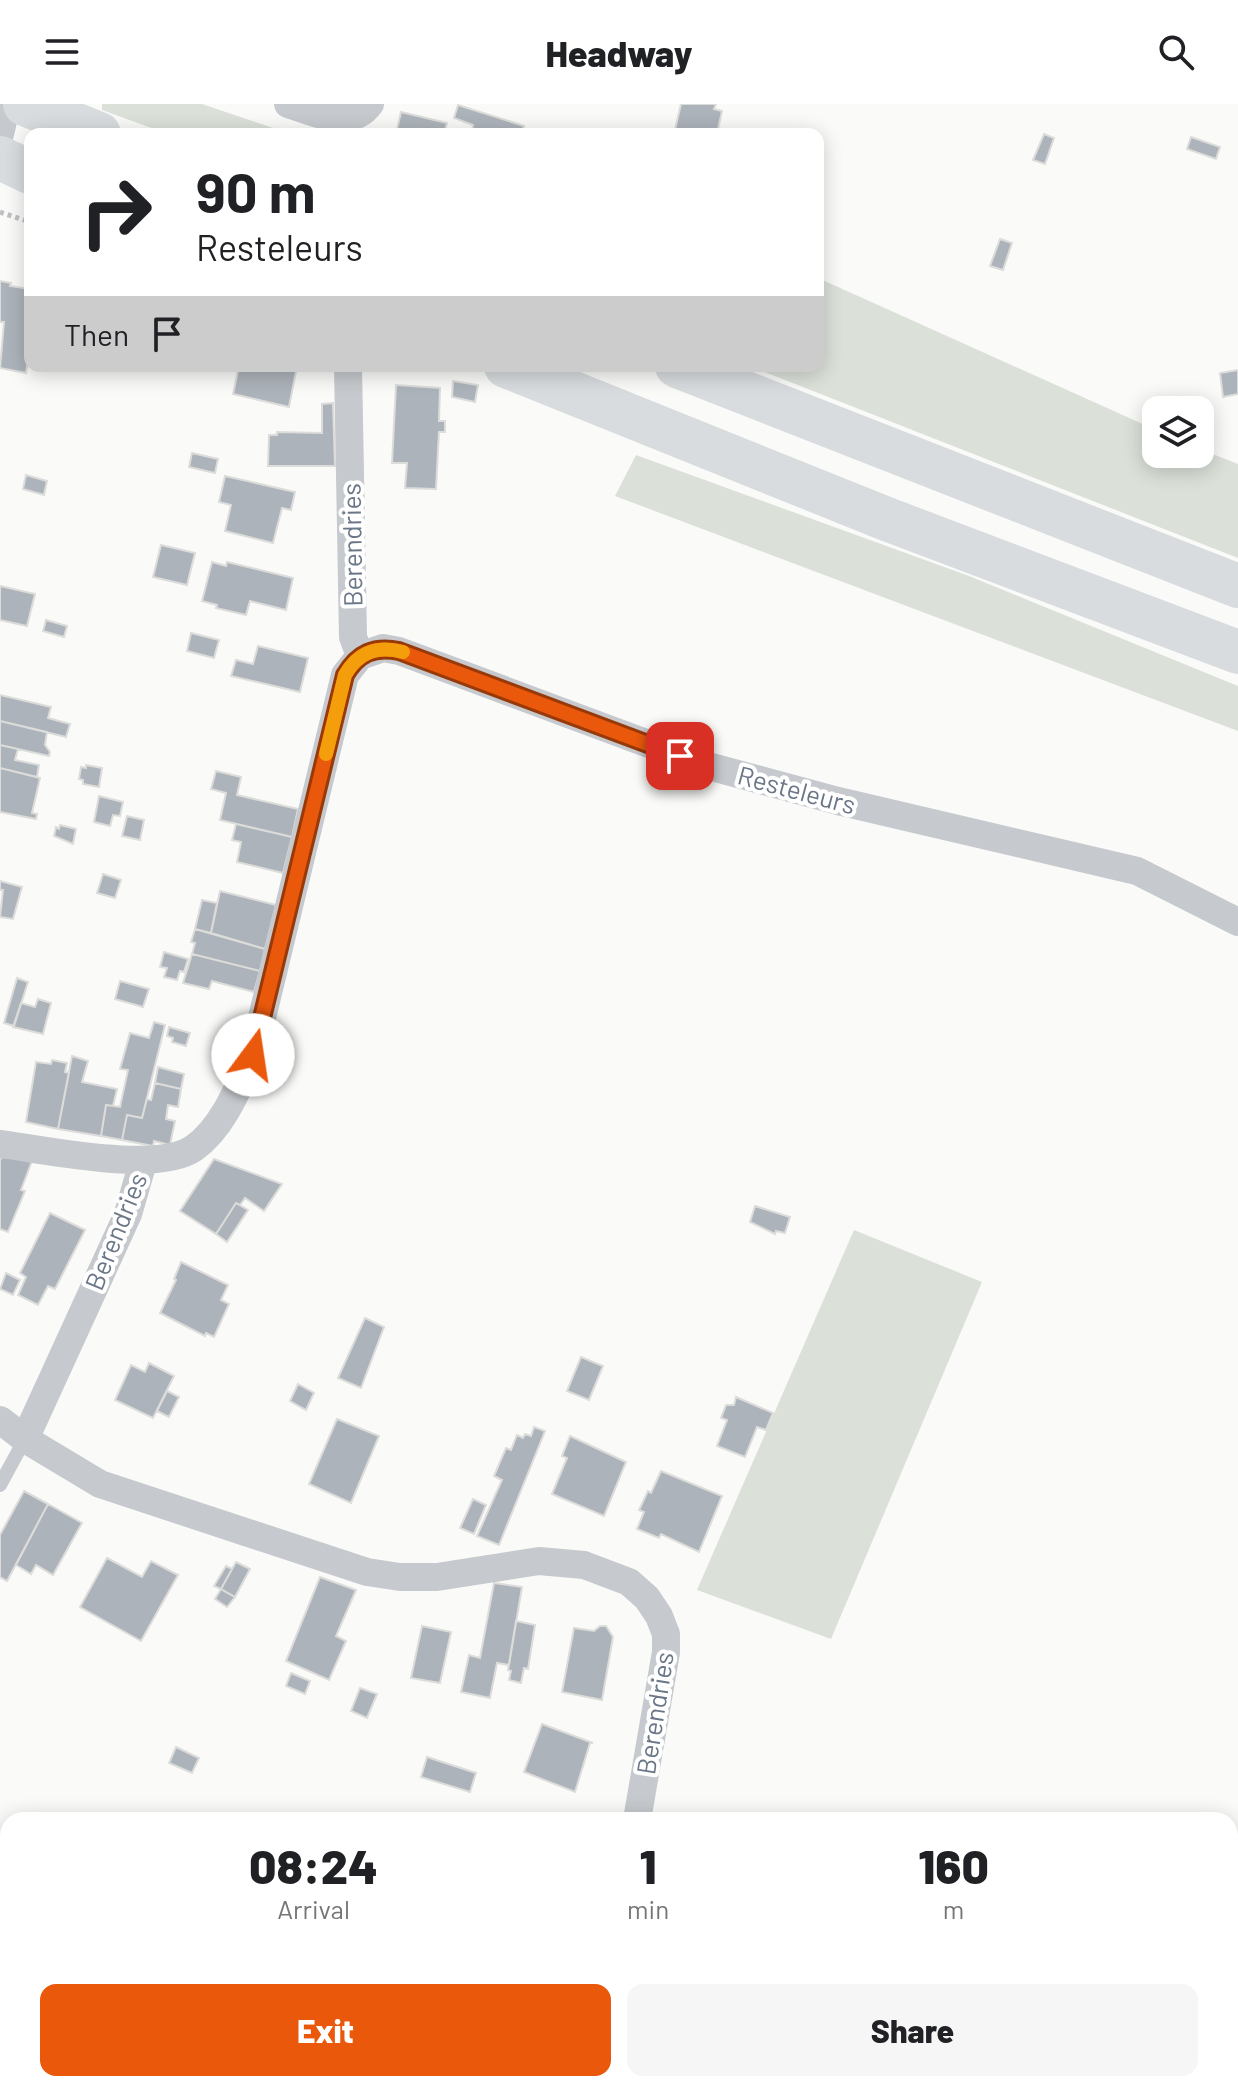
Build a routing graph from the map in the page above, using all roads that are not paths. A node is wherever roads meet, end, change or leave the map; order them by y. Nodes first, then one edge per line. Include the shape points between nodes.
1 (7, 104) edge
2 (25, 104) edge
3 (288, 104) edge
4 (370, 104) edge
5 (84, 128) edge
6 (0, 134) edge
7 (0, 158) edge
8 (24, 169) edge
9 (348, 372) edge
10 (521, 372) edge
11 (692, 372) edge
12 (1238, 586) edge
13 (1238, 652) edge
14 (360, 656) junction
15 (1238, 922) edge
16 (0, 1144) edge
17 (143, 1162) junction
18 (0, 1420) edge
19 (25, 1439) junction
20 (0, 1485) edge
21 (639, 1812) edge

1 - 6 street
2 - 5 highway
3 - 4 street via 343,120
7 - 8 highway
9 - 14 street, Berendries via 353,637
10 - 13 highway
11 - 12 highway
14 - 15 street, Resteleurs via 383,648 399,651 708,766 1137,871
14 - 17 street, Berendries via 345,675 253,1055 237,1092 196,1147 170,1160
16 - 17 street
17 - 19 street, Berendries via 128,1214
18 - 19 street
19 - 20 lane, Berendries
19 - 21 street, Berendries via 100,1484 367,1572 437,1577 539,1561 584,1565 629,1582 647,1598 666,1634 663,1684

